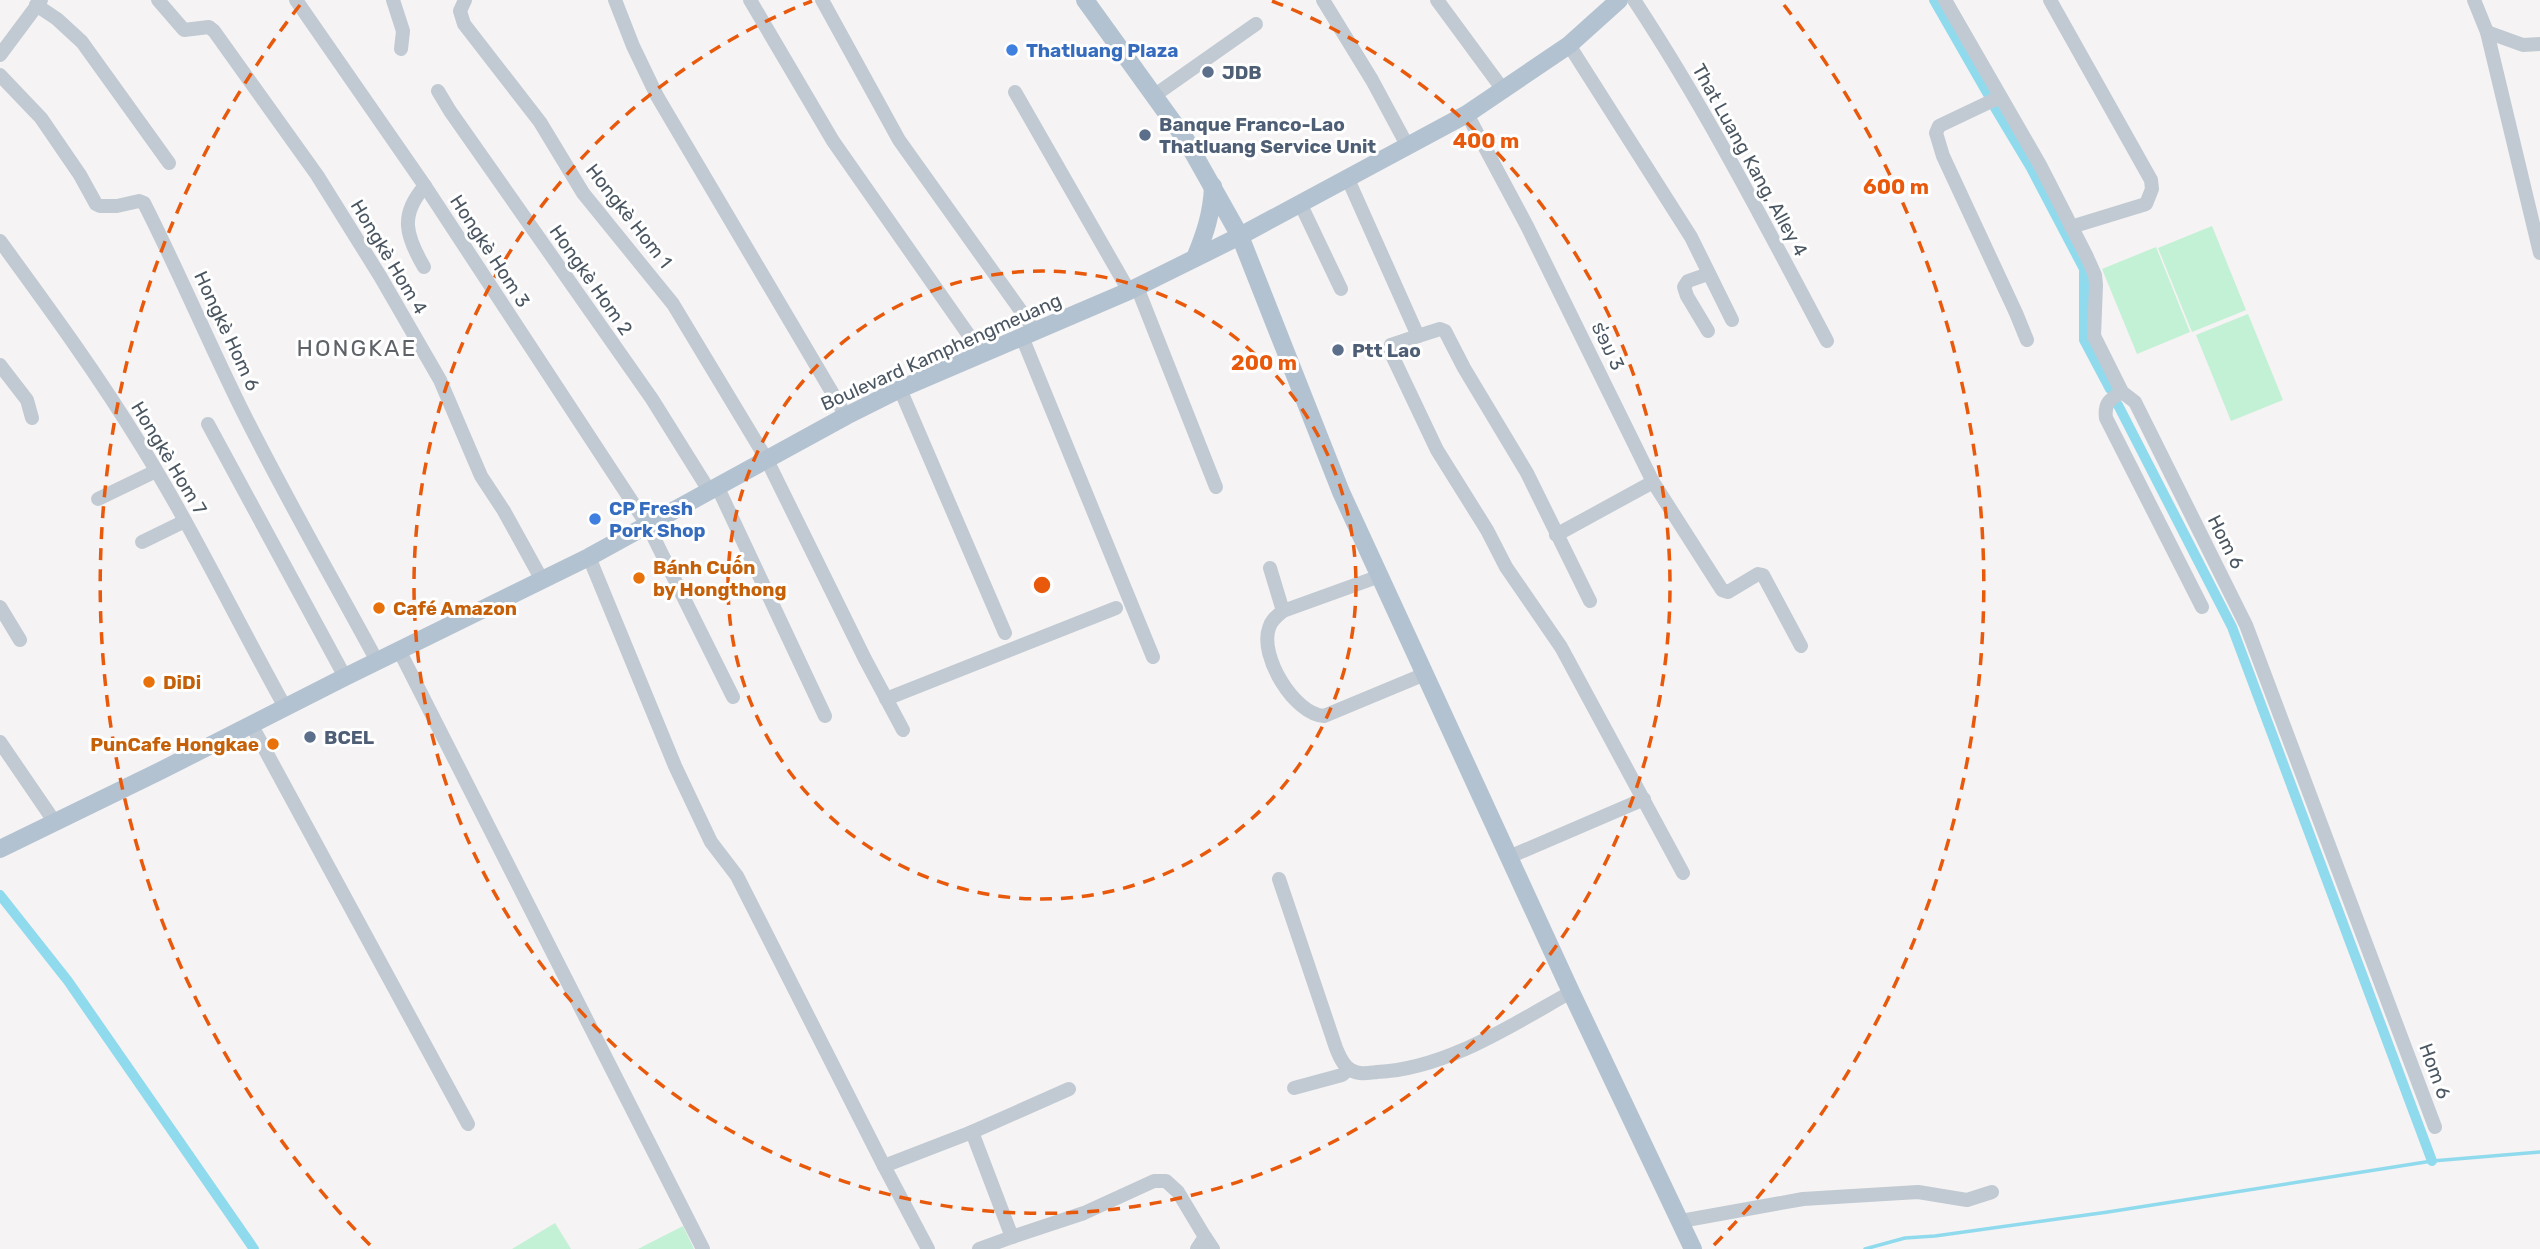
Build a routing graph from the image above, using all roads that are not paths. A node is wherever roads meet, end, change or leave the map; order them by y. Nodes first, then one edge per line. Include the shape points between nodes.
1 (158, 0) edge
2 (296, 0) edge
3 (393, 0) edge
4 (465, 0) edge
5 (615, 0) edge
6 (750, 0) edge
7 (822, 0) edge
8 (1085, 0) edge
9 (1323, 0) edge
10 (1437, 0) edge
11 (1619, 0) edge
12 (1634, 0) edge
13 (1945, 0) edge
14 (2050, 0) edge
15 (2474, 0) edge
16 (38, 3) edge
17 (1256, 24) dead end
18 (2487, 32) junction
19 (2540, 44) edge
20 (1569, 45) junction
21 (401, 49) dead end
22 (0, 55) edge
23 (0, 75) edge
24 (438, 91) dead end
25 (1504, 91) junction
26 (1015, 92) dead end
27 (1156, 95) junction
28 (2000, 97) junction
29 (1467, 114) junction
30 (1407, 145) junction
31 (169, 163) dead end
32 (1347, 177) junction
33 (425, 186) junction
34 (1213, 186) junction
35 (1300, 203) junction
36 (2071, 227) junction
37 (1240, 236) junction
38 (0, 241) edge
39 (2540, 253) edge
40 (1195, 258) junction
41 (424, 267) dead end
42 (1708, 274) junction
43 (1133, 289) junction
44 (1341, 289) dead end
45 (1732, 320) dead end
46 (1707, 331) dead end
47 (1029, 334) junction
48 (1418, 336) junction
49 (2027, 340) dead end
50 (1827, 341) dead end
51 (982, 354) junction
52 (0, 365) edge
53 (900, 389) junction
54 (2122, 392) junction
55 (846, 416) junction
56 (32, 418) dead end
57 (208, 424) dead end
58 (767, 460) junction
59 (156, 471) junction
60 (1653, 482) junction
61 (1216, 487) dead end
62 (714, 490) junction
63 (98, 499) dead end
64 (185, 521) junction
65 (648, 526) junction
66 (1556, 535) junction
67 (142, 542) dead end
68 (589, 557) junction
69 (1270, 568) dead end
70 (1380, 576) junction
71 (542, 580) junction
72 (1590, 601) dead end
73 (0, 607) edge
74 (2202, 607) dead end
75 (1116, 608) dead end
76 (1283, 611) junction
77 (1004, 633) dead end
78 (20, 640) dead end
79 (1801, 646) dead end
80 (399, 650) junction
81 (1153, 657) dead end
82 (377, 661) junction
83 (1425, 674) junction
84 (345, 677) junction
85 (733, 697) dead end
86 (886, 699) junction
87 (285, 707) junction
88 (825, 716) dead end
89 (251, 724) junction
90 (903, 730) dead end
91 (0, 742) edge
92 (1644, 799) junction
93 (54, 821) junction
94 (3, 847) edge
95 (1509, 858) junction
96 (1683, 873) dead end
97 (1279, 879) dead end
98 (1571, 992) junction
99 (1349, 1069) junction
100 (1294, 1088) dead end
101 (1069, 1089) dead end
102 (468, 1124) dead end
103 (2435, 1128) dead end
104 (972, 1132) junction
105 (884, 1166) junction
106 (1993, 1192) dead end
107 (1681, 1221) junction
108 (1012, 1237) junction
109 (1205, 1245) edge
110 (703, 1249) edge
111 (928, 1249) edge
112 (979, 1249) edge
113 (1693, 1249) edge

1 - 71 street, Hongkè Hom 4 via 184,30 205,27 214,31 317,175 440,380 481,476
2 - 33 street, Hongkè Hom 3
3 - 21 street via 403,32
4 - 58 street, Hongkè Hom 1 via 460,10 464,24 540,122 583,193 673,304
5 - 55 street via 657,96
6 - 51 street via 833,141
7 - 47 street via 899,140
8 - 27 main road
9 - 30 street
10 - 25 street
11 - 20 main road, Boulevard Kamphengmeuang
12 - 50 street, That Luang Kang, Alley 4 via 1689,88
13 - 28 street, Hom 6
14 - 36 street via 2151,180 2152,190 2146,205
15 - 18 street
16 - 22 street
16 - 31 street via 82,42
17 - 27 street
18 - 19 street via 2523,45
18 - 39 street
20 - 25 main road, Boulevard Kamphengmeuang
20 - 42 street via 1690,237
23 - 82 street, Hongkè Hom 6 via 41,118 96,204 144,203 245,416
24 - 62 street, Hongkè Hom 2
25 - 29 main road, Boulevard Kamphengmeuang
26 - 43 street
27 - 34 main road
28 - 36 street, Hom 6
28 - 49 street via 1949,121 1936,133
29 - 30 main road, Boulevard Kamphengmeuang
29 - 60 street, ຮ່ອມ 3
30 - 32 main road, Boulevard Kamphengmeuang
32 - 35 main road, Boulevard Kamphengmeuang
32 - 48 street
33 - 41 street via 411,201 408,222 410,243
33 - 65 street, Hongkè Hom 3
34 - 37 main road
34 - 40 main road via 1208,228
35 - 37 main road, Boulevard Kamphengmeuang
35 - 44 street
36 - 54 street, Hom 6 via 2095,275 2094,336
37 - 40 main road, Boulevard Kamphengmeuang
37 - 70 main road via 1341,492
38 - 59 street, Hongkè Hom 7 via 78,347
40 - 43 main road, Boulevard Kamphengmeuang
42 - 45 street
42 - 46 street via 1688,281 1685,287
43 - 47 main road, Boulevard Kamphengmeuang
43 - 61 street
47 - 51 main road, Boulevard Kamphengmeuang
47 - 81 street
48 - 66 street via 1440,328 1445,331 1527,472
48 - 92 street via 1391,345 1390,351 1437,450 1506,567 1561,647
51 - 53 main road, Boulevard Kamphengmeuang
52 - 56 street via 21,391
53 - 55 main road, Boulevard Kamphengmeuang
53 - 77 street
54 - 74 street via 2107,403 2106,418
54 - 103 street, Hom 6 via 2135,402 2246,625
55 - 58 main road, Boulevard Kamphengmeuang
57 - 84 street
58 - 62 main road, Boulevard Kamphengmeuang
58 - 86 street, Hongkè Hom 1
59 - 63 street
59 - 64 street, Hongkè Hom 7
60 - 66 street
60 - 79 street, ຮ່ອມ 3 via 1722,590 1728,592 1763,576
62 - 65 main road, Boulevard Kamphengmeuang
62 - 88 street, Hongkè Hom 2
64 - 67 street
64 - 87 street, Hongkè Hom 7
65 - 68 main road, Boulevard Kamphengmeuang
65 - 85 street, Hongkè Hom 3
66 - 72 street
68 - 71 main road, Boulevard Kamphengmeuang
68 - 105 street via 711,842 737,876
69 - 76 street
70 - 76 street
70 - 83 main road
71 - 80 main road, Boulevard Kamphengmeuang
73 - 78 street
75 - 86 street
76 - 83 street via 1268,630 1269,651 1281,683 1312,713 1324,716
80 - 82 main road, Boulevard Kamphengmeuang
80 - 110 street
82 - 84 main road, Boulevard Kamphengmeuang
83 - 95 main road
84 - 87 main road, Boulevard Kamphengmeuang
86 - 90 street, Hongkè Hom 1
87 - 89 main road, Boulevard Kamphengmeuang
89 - 93 main road, Boulevard Kamphengmeuang
89 - 102 street
91 - 93 street
92 - 95 street
92 - 96 street
93 - 94 main road, Boulevard Kamphengmeuang
95 - 98 main road
97 - 99 street via 1336,1048
98 - 99 street via 1437,1060 1399,1072
98 - 107 main road
99 - 100 street
101 - 104 street
104 - 105 street
104 - 108 street
105 - 111 street
106 - 107 street via 1967,1200 1918,1192 1803,1199
107 - 113 main road
108 - 109 street via 1084,1213 1154,1181 1166,1181 1178,1192
108 - 112 street

